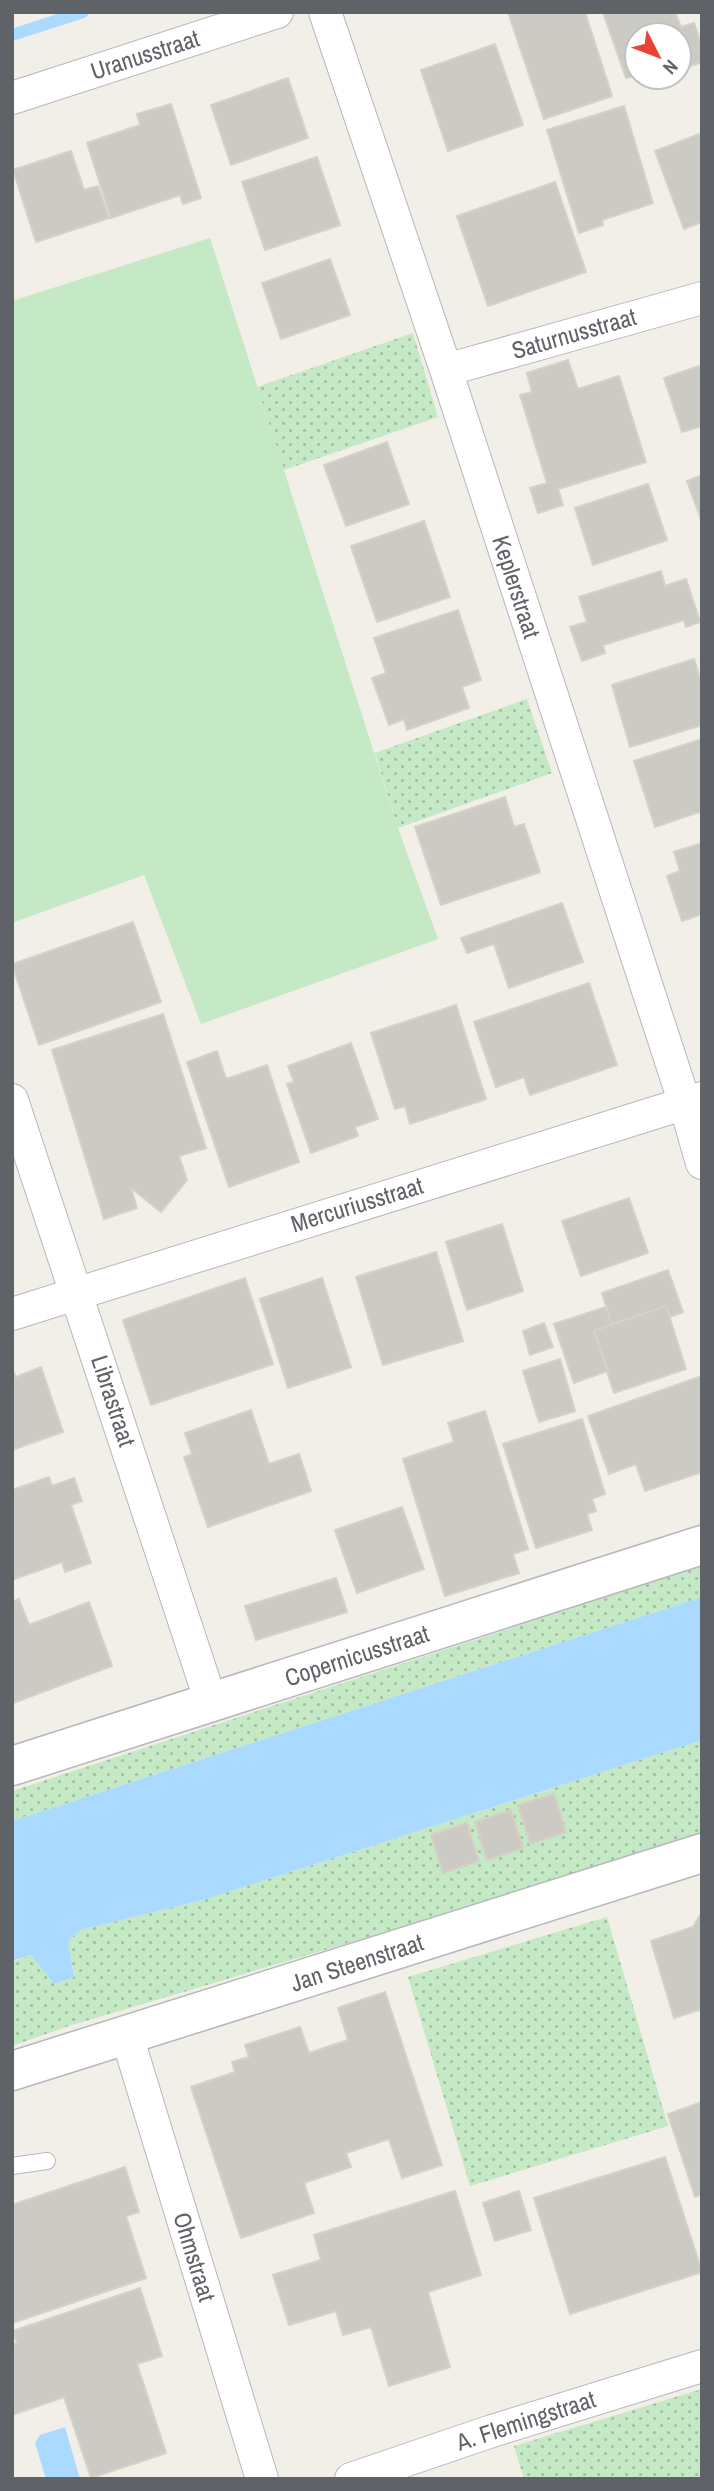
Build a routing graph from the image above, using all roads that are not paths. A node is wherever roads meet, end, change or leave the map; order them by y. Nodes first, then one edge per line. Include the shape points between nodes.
1 (277, 12) edge
2 (325, 12) edge
3 (12, 98) edge
4 (702, 298) edge
5 (446, 370) junction
6 (12, 1100) edge
7 (693, 1101) edge
8 (702, 1163) edge
9 (77, 1292) junction
10 (12, 1314) edge
11 (702, 1545) edge
12 (211, 1702) junction
13 (12, 1766) edge
14 (702, 1853) edge
15 (127, 2036) junction
16 (12, 2071) edge
17 (47, 2161) dead end
18 (12, 2166) edge
19 (702, 2365) edge
20 (262, 2479) edge
21 (351, 2479) edge

1 - 3 street, Uranusstraat
2 - 5 street, Keplerstraat
4 - 5 street, Saturnusstraat
5 - 7 street, Keplerstraat
6 - 9 street, Librastraat
7 - 8 street, Keplerstraat
7 - 9 street, Mercuriusstraat
9 - 10 street, Mercuriusstraat
9 - 12 street, Librastraat
11 - 12 street, Copernicusstraat
12 - 13 street, Copernicusstraat
14 - 15 street, Jan Steenstraat
15 - 16 street, Jan Steenstraat
15 - 20 street, Ohmstraat
17 - 18 lane
19 - 21 street, A. Flemingstraat

